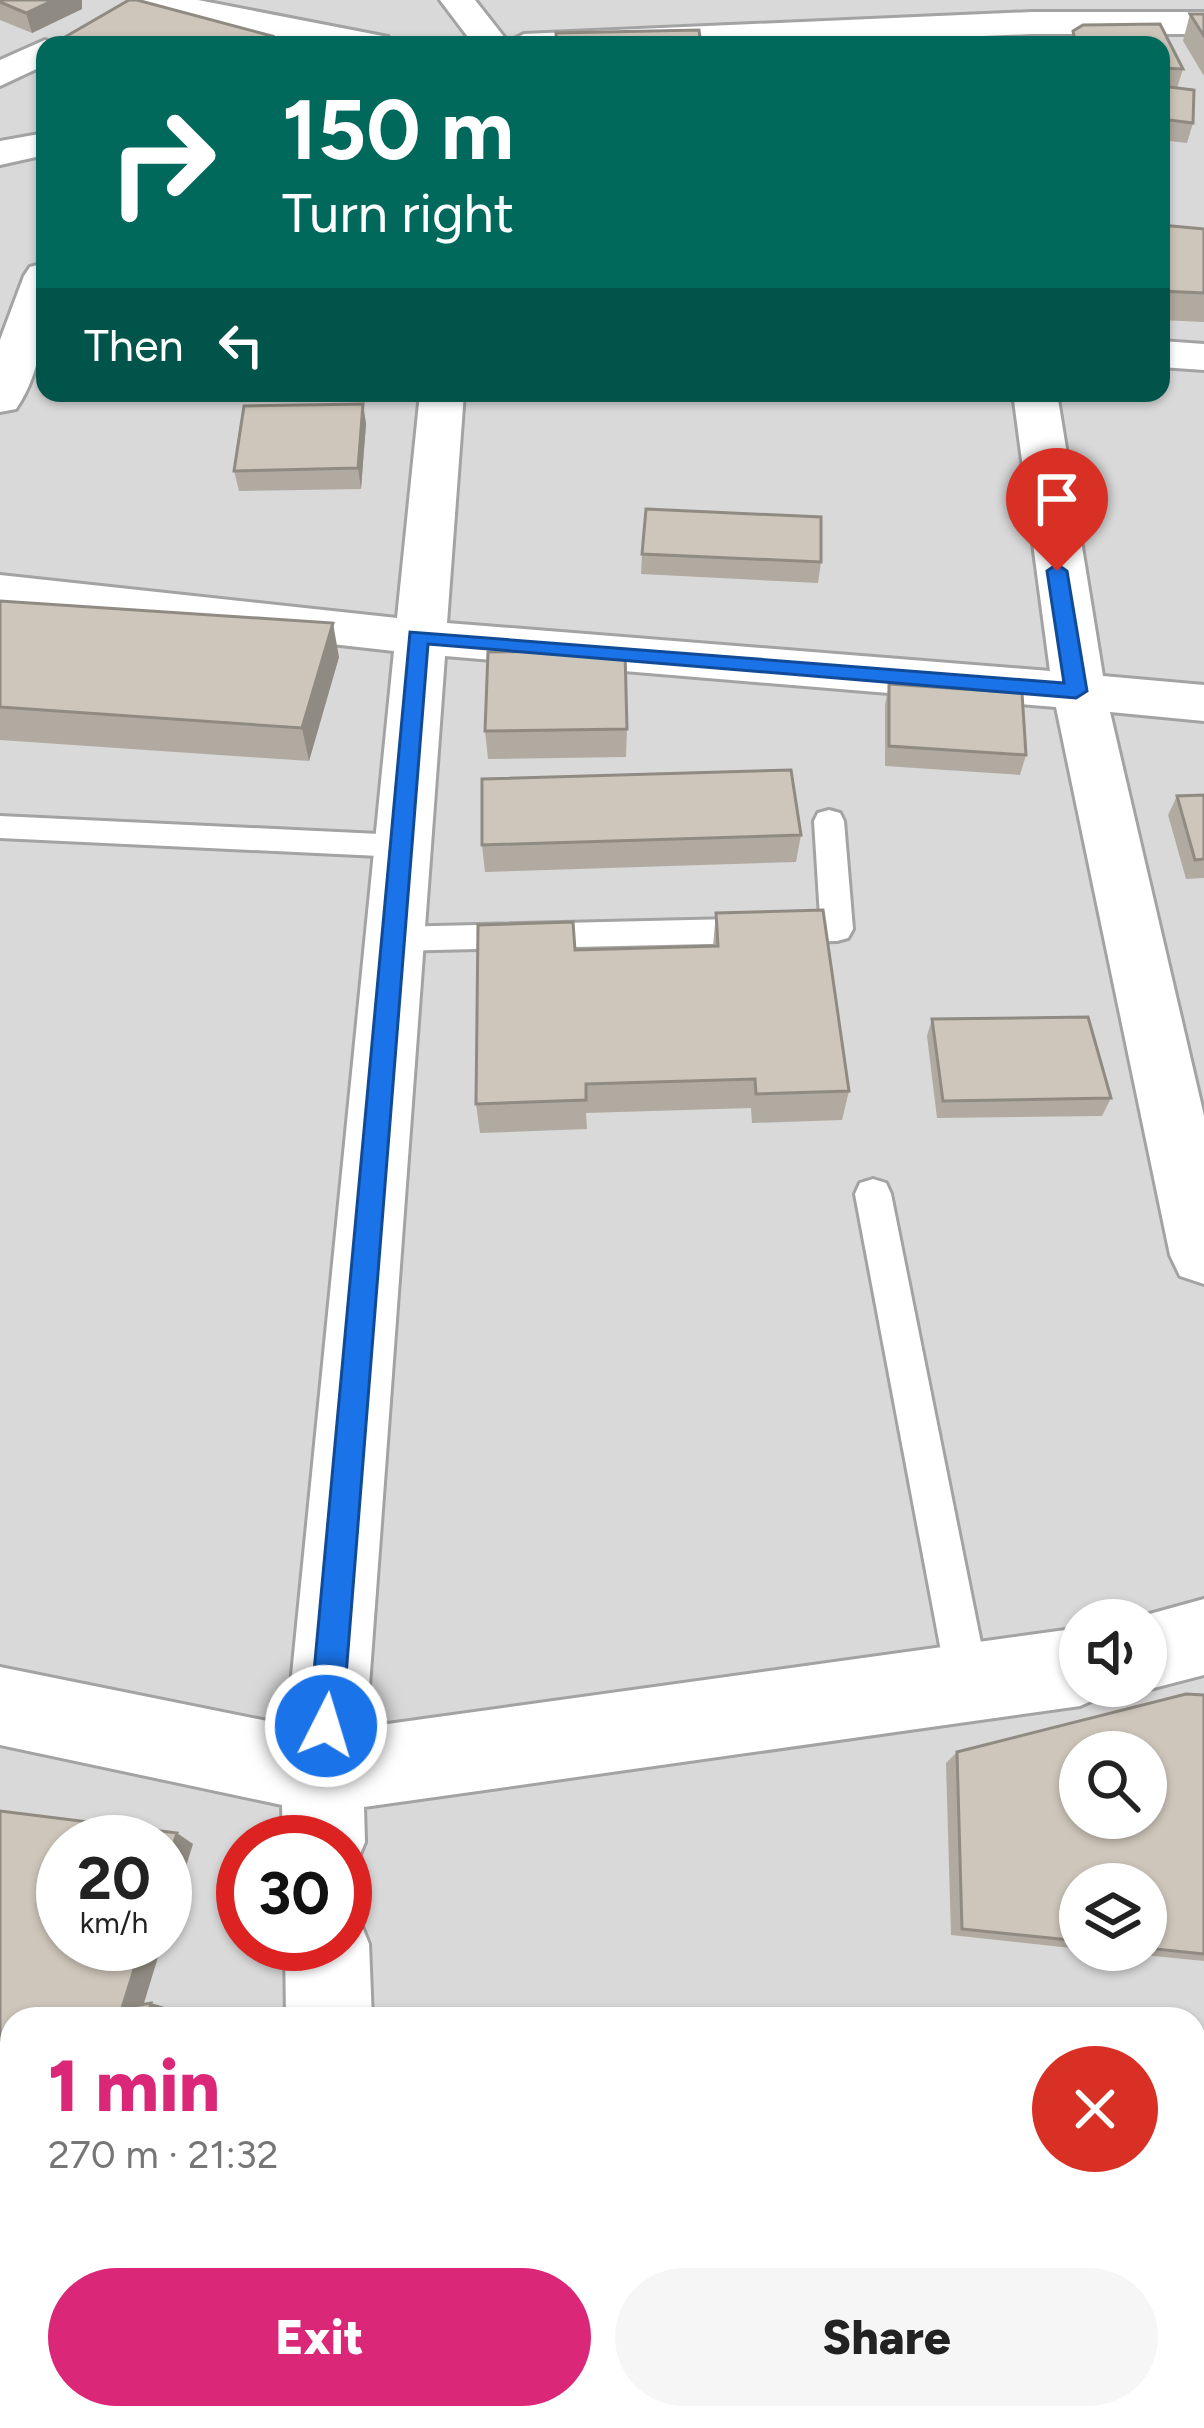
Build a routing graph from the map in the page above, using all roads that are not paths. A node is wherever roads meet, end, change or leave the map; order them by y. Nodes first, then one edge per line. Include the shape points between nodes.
1 (457, 0) edge
2 (1002, 0) edge
3 (1064, 0) edge
4 (136, 4) edge
5 (1204, 23) edge
6 (1032, 34) edge
7 (308, 36) edge
8 (485, 36) edge
9 (940, 36) edge
10 (36, 55) edge
11 (0, 75) edge
12 (36, 146) edge
13 (0, 153) edge
14 (36, 301) edge
15 (1170, 355) edge
16 (1204, 357) edge
17 (0, 399) edge
18 (441, 402) edge
19 (1036, 402) edge
20 (0, 591) edge
21 (418, 637) junction
22 (1076, 691) junction
23 (1204, 703) edge
24 (829, 821) dead end
25 (0, 827) edge
26 (400, 846) junction
27 (392, 939) junction
28 (873, 1194) dead end
29 (1204, 1255) edge
30 (1204, 1637) edge
31 (1167, 1646) edge
32 (1059, 1670) edge
33 (968, 1683) junction
34 (0, 1706) edge
35 (323, 1808) edge
36 (328, 1971) edge
37 (329, 2007) edge

1 - 8 street
2 - 6 street
3 - 6 street
4 - 7 street
5 - 6 street
6 - 9 street
10 - 11 street
12 - 13 street
14 - 17 street
15 - 16 street
18 - 21 street
19 - 22 street
20 - 21 street
21 - 22 street
21 - 26 street
22 - 23 street
22 - 29 street
24 - 27 lane via 837,929
25 - 26 lane
26 - 27 street
27 - 35 street
28 - 33 lane
30 - 31 street
32 - 33 street
33 - 35 street
34 - 35 street
36 - 37 street

